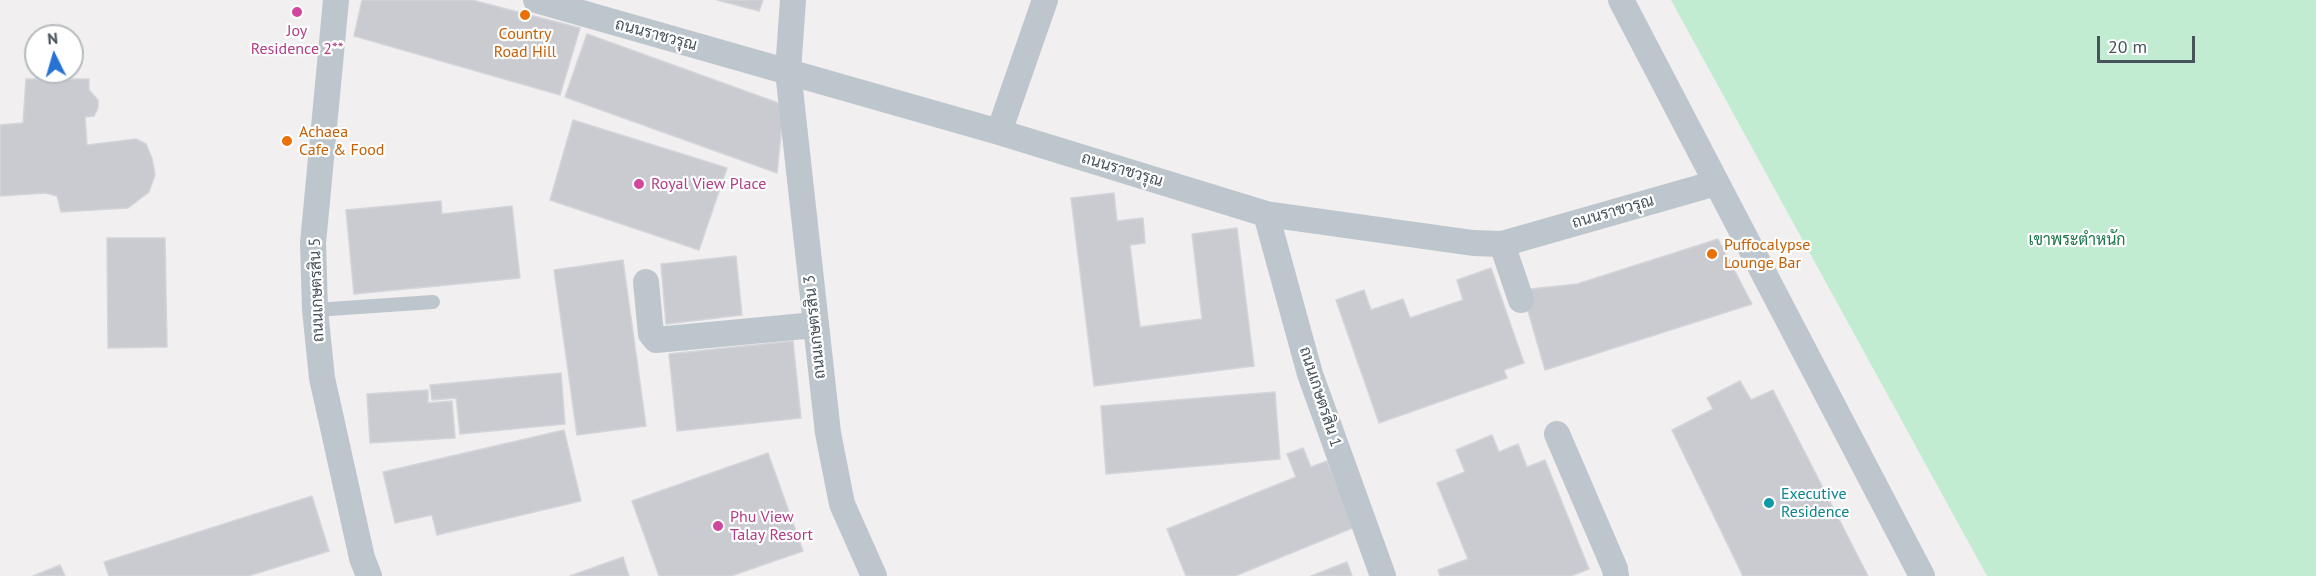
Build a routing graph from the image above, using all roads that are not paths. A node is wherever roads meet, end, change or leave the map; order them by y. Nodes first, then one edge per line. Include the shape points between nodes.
1 (336, 0) edge
2 (536, 0) edge
3 (793, 0) edge
4 (1045, 0) edge
5 (1621, 0) edge
6 (788, 71) junction
7 (999, 132) junction
8 (1716, 183) junction
9 (1266, 214) junction
10 (1502, 244) junction
11 (646, 282) dead end
12 (1521, 300) dead end
13 (433, 302) dead end
14 (315, 310) junction
15 (814, 325) junction
16 (1557, 434) dead end
17 (369, 576) edge
18 (874, 576) edge
19 (1383, 576) edge
20 (1616, 576) edge
21 (1922, 576) edge

1 - 14 street, ถนนเกษตรสิน 5 via 314,233
2 - 6 street, ถนนราชวรุณ
3 - 6 street, ถนนเกษตรสิน 3
4 - 7 street
5 - 8 street
6 - 7 street, ถนนราชวรุณ
6 - 15 street, ถนนเกษตรสิน 3
7 - 9 street, ถนนราชวรุณ
8 - 10 street, ถนนราชวรุณ
8 - 21 street
9 - 10 street, ถนนราชวรุณ
9 - 19 street, ถนนเกษตรสิน 1 via 1310,374
10 - 12 street
11 - 15 street via 651,334 656,340
13 - 14 lane
14 - 17 street, ถนนเกษตรสิน 5 via 322,378
15 - 18 street, ถนนเกษตรสิน 3 via 842,504
16 - 20 street

